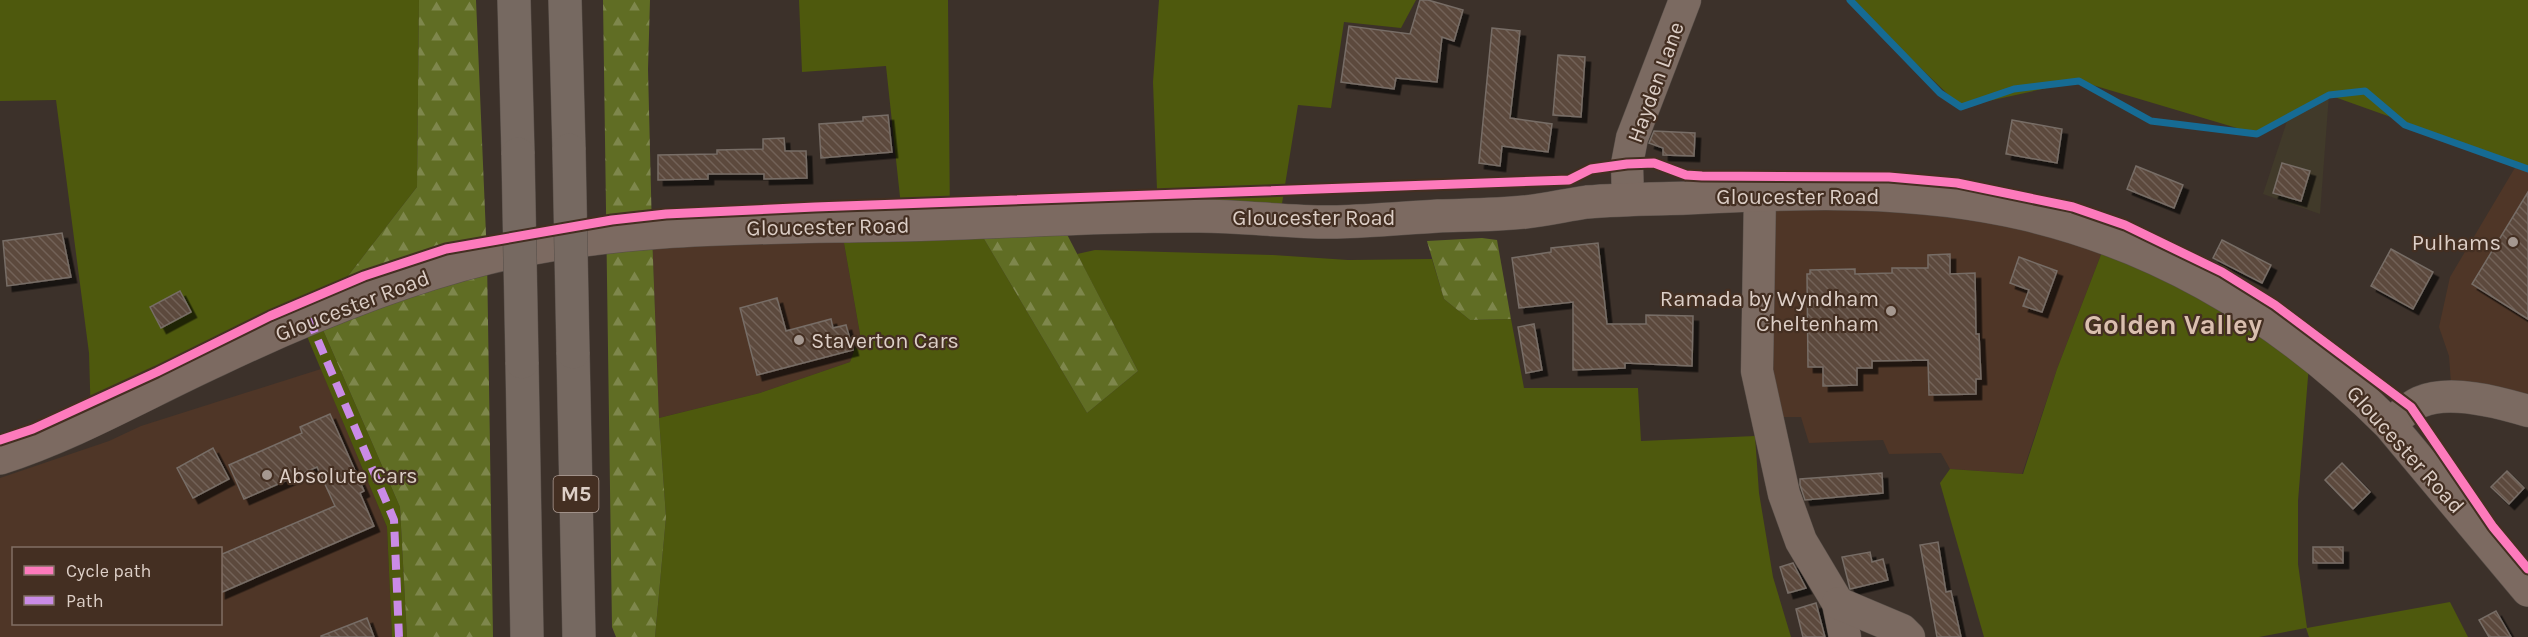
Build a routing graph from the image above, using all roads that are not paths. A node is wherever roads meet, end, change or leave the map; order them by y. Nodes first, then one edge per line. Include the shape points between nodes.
1 (514, 0) edge
2 (565, 0) edge
3 (1685, 0) edge
4 (1760, 194) junction
5 (1628, 200) junction
6 (2528, 411) edge
7 (2389, 424) junction
8 (0, 458) edge
9 (2528, 590) edge
10 (1838, 603) junction
11 (527, 637) edge
12 (579, 637) edge
13 (1845, 637) edge
14 (1909, 637) edge

1 - 11 highway, M5, bridge
2 - 12 highway, M5, bridge
3 - 5 street, Hayden Lane via 1632,138 1627,164
4 - 5 main road, Gloucester Road
4 - 7 main road, Gloucester Road via 1888,195 1956,201 2029,215 2107,239 2178,269 2268,321 2338,375
4 - 10 street via 1757,371 1784,494 1801,541
5 - 8 main road, Gloucester Road via 1492,215 1336,222 1205,216 690,229 548,246 487,258 366,297 280,331 78,427
6 - 7 street via 2481,400 2437,399 2416,404
7 - 9 main road, Gloucester Road
10 - 13 street
10 - 14 street via 1902,630

